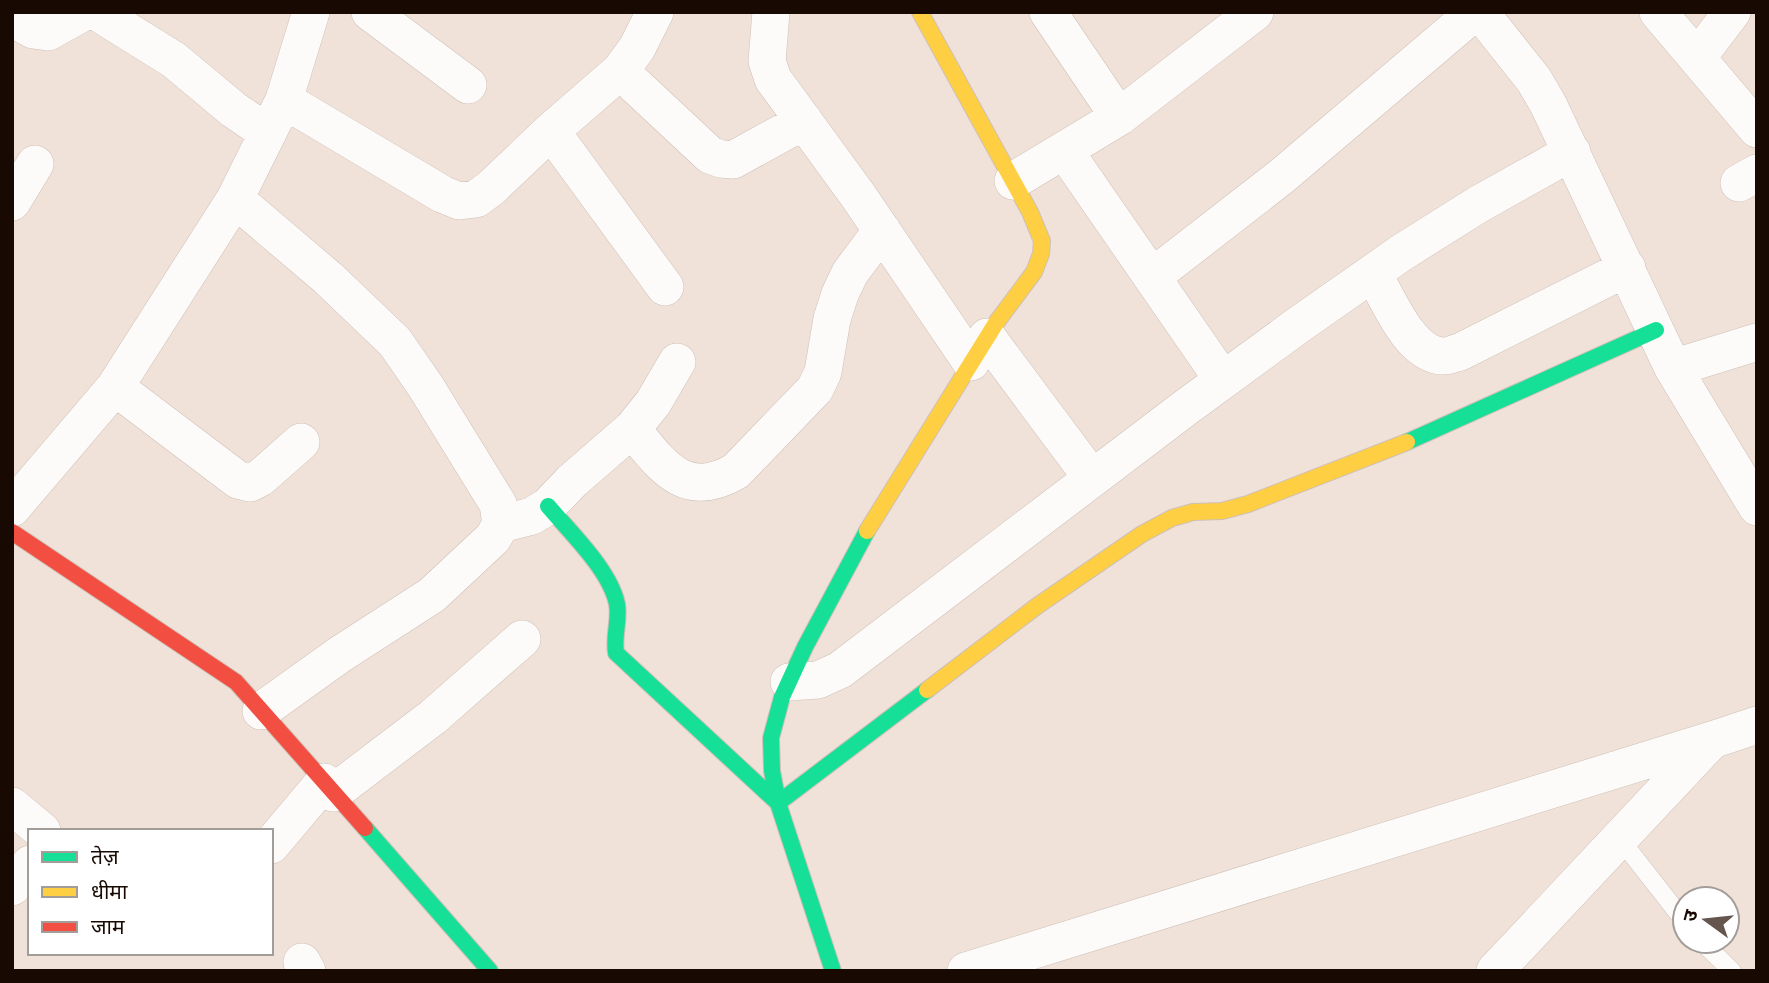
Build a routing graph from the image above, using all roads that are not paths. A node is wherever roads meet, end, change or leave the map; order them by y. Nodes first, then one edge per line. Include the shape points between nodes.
1 (84, 12) edge
2 (97, 12) edge
3 (311, 12) edge
4 (370, 12) edge
5 (771, 12) edge
6 (920, 12) edge
7 (1048, 12) edge
8 (1255, 12) edge
9 (1475, 12) edge
10 (1480, 12) edge
11 (1658, 12) edge
12 (1732, 12) edge
13 (654, 13) edge
14 (12, 18) edge
15 (1696, 58) junction
16 (620, 71) junction
17 (468, 85) dead end
18 (284, 100) junction
19 (1119, 117) junction
20 (804, 121) junction
21 (1757, 130) edge
22 (551, 131) junction
23 (268, 133) junction
24 (1064, 150) junction
25 (1572, 152) junction
26 (35, 164) dead end
27 (1013, 181) junction
28 (235, 199) junction
29 (12, 202) edge
30 (882, 230) junction
31 (1627, 268) junction
32 (1373, 273) junction
33 (1152, 277) junction
34 (665, 287) dead end
35 (1656, 331) junction
36 (1757, 342) edge
37 (979, 349) junction
38 (677, 362) dead end
39 (1673, 368) junction
40 (1223, 380) junction
41 (115, 387) junction
42 (632, 429) junction
43 (301, 442) dead end
44 (1745, 464) edge
45 (1092, 478) junction
46 (548, 506) junction
47 (1757, 507) edge
48 (12, 508) edge
49 (501, 524) junction
50 (12, 532) edge
51 (522, 639) dead end
52 (789, 682) junction
53 (261, 711) junction
54 (1757, 725) edge
55 (1712, 740) junction
56 (329, 787) junction
57 (778, 803) junction
58 (12, 806) edge
59 (40, 829) edge
60 (1620, 838) junction
61 (273, 843) edge
62 (28, 867) edge
63 (12, 887) edge
64 (1671, 904) edge
65 (1715, 955) edge
66 (1050, 960) edge
67 (490, 971) edge
68 (833, 971) edge
69 (966, 971) edge
70 (1495, 971) edge
71 (1732, 971) edge

1 - 14 street via 48,32 33,30
2 - 23 street via 174,60
3 - 18 street
4 - 17 street
5 - 20 street via 767,61 773,79
6 - 27 street
7 - 19 street
8 - 19 street
9 - 33 street via 1282,176
10 - 25 street via 1534,80
11 - 15 street
12 - 15 street
13 - 16 street
15 - 21 street
16 - 20 street via 710,155 721,159 733,160
16 - 22 street
18 - 22 street via 460,201 476,199 491,188
18 - 23 street
19 - 24 street
20 - 30 street
22 - 34 street
23 - 28 street
24 - 27 street
24 - 33 street
25 - 31 street
25 - 32 street via 1479,204
26 - 29 street
27 - 37 street via 1042,241 1041,254 1034,272
28 - 41 street
28 - 49 street via 395,342 499,504
30 - 37 street
30 - 42 street via 850,273 841,294 824,372 815,389 736,471 707,482 675,477
31 - 32 street via 1461,352 1444,356 1424,351 1410,337
31 - 35 street
32 - 40 street
33 - 40 street
35 - 39 street
35 - 57 street via 1416,438 1248,504 1193,512 1142,534 1037,606
36 - 39 street
37 - 45 street
37 - 52 street via 879,508
38 - 42 street
39 - 44 street
40 - 45 street
41 - 43 street via 238,480 250,483 261,478
41 - 48 street
42 - 46 street
44 - 47 street
45 - 52 street via 839,670 818,680
46 - 49 street via 532,516
46 - 57 street via 594,561 612,593 617,605 612,639 616,653
49 - 53 street via 493,538 432,595
50 - 53 street via 236,682
51 - 56 street via 433,717
52 - 57 street via 771,738
53 - 56 street
54 - 55 street
55 - 60 street
55 - 66 street
56 - 61 street
56 - 67 street
57 - 68 street
58 - 59 street
60 - 64 lane
60 - 70 street
62 - 63 street
65 - 71 lane
66 - 69 street

